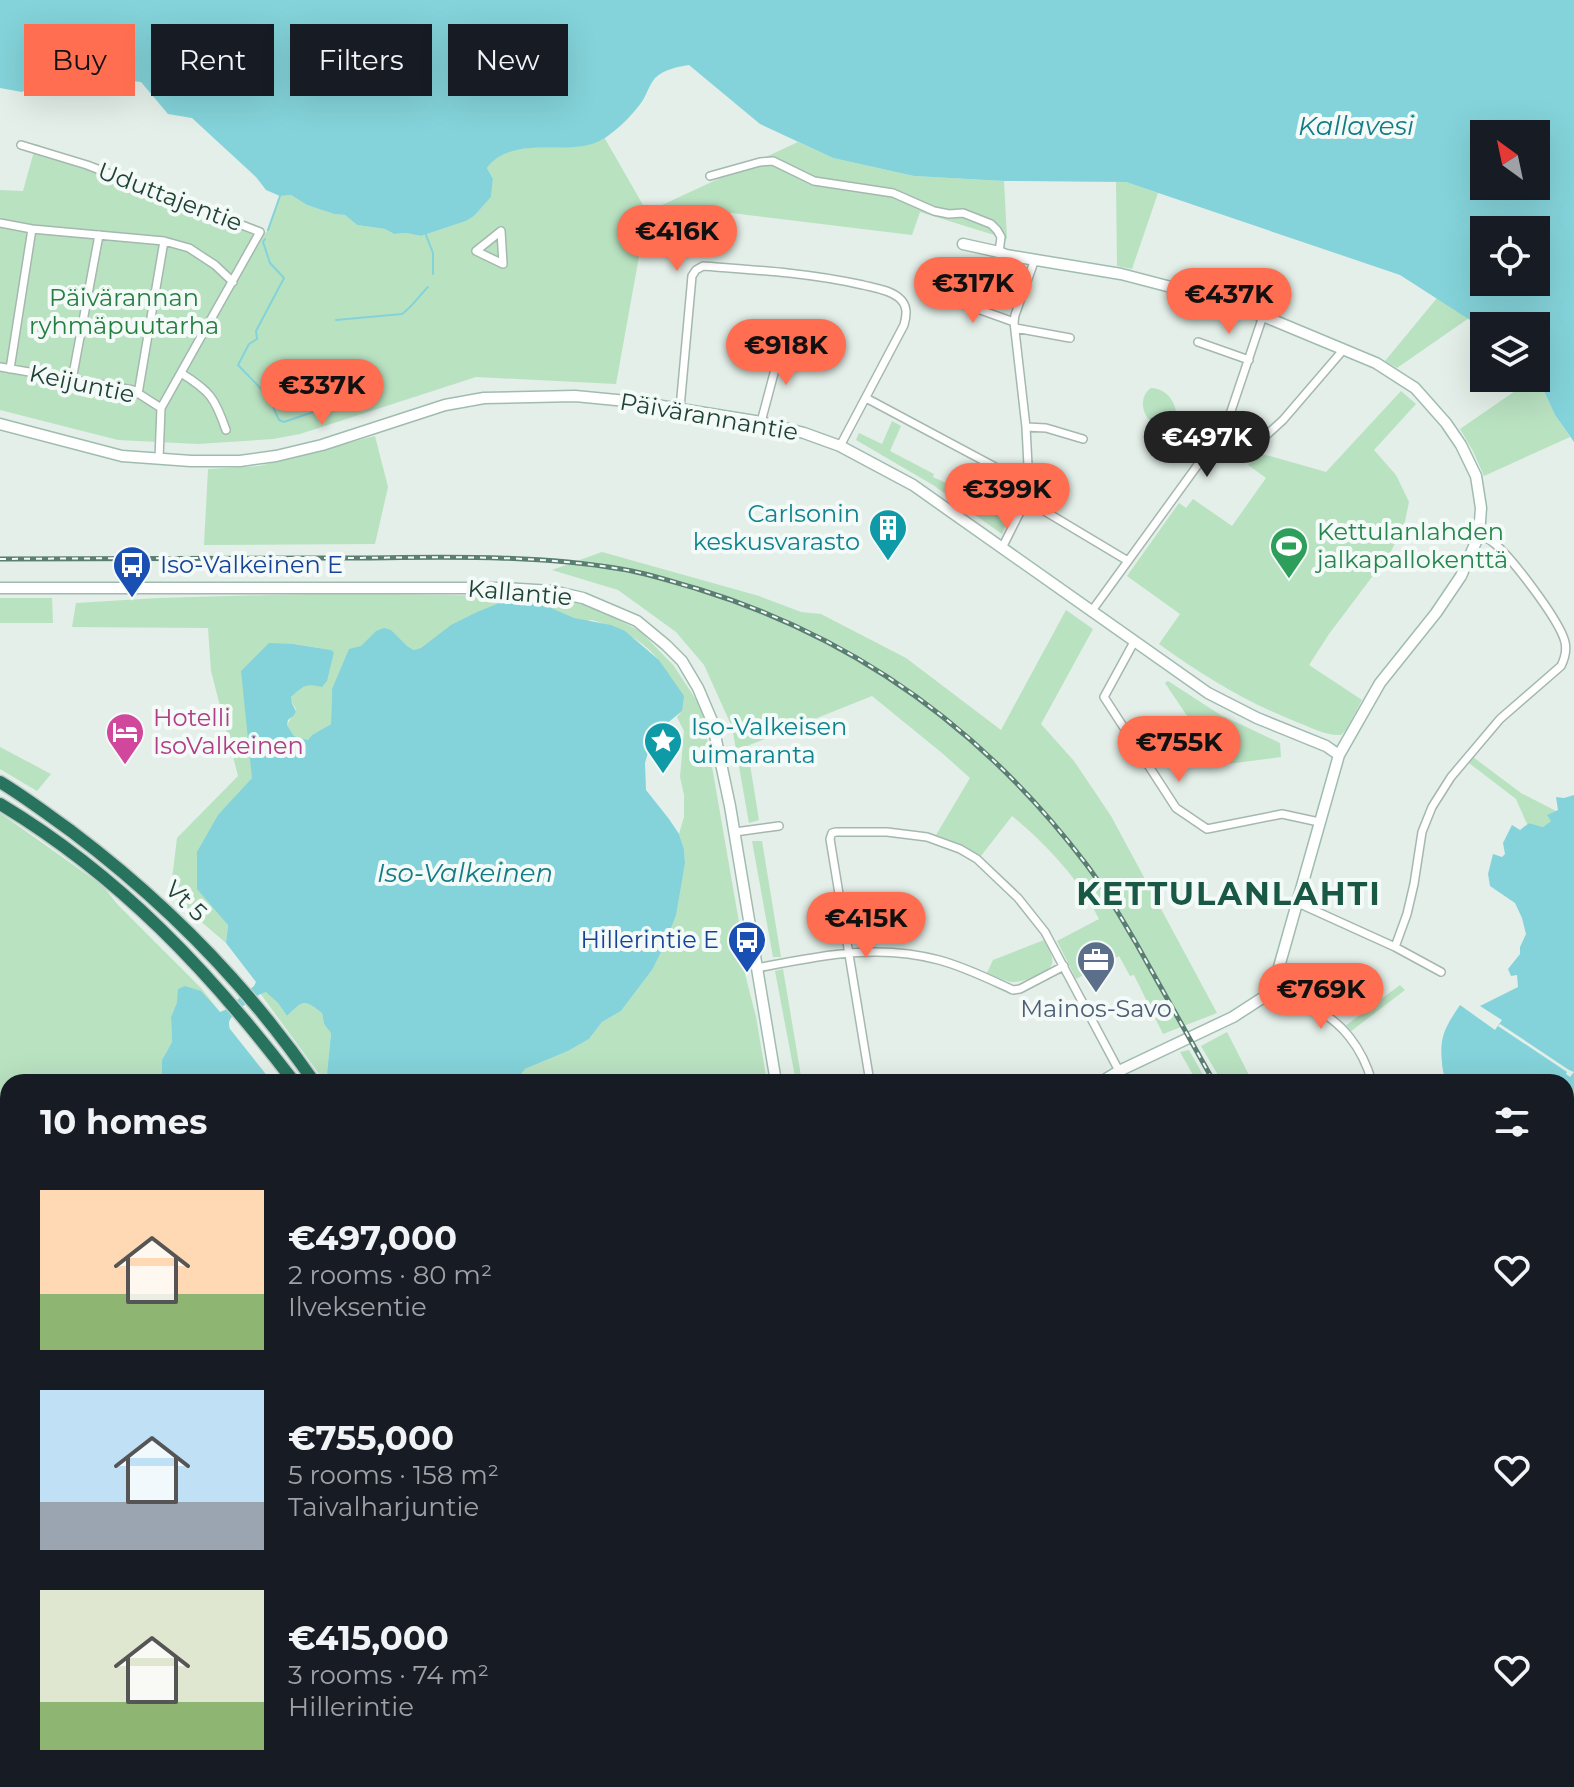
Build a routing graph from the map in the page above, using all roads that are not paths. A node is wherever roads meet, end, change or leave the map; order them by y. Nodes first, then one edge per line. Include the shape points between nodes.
1 (21, 145) dead end
2 (710, 176) dead end
3 (0, 223) edge
4 (32, 229) junction
5 (99, 235) junction
6 (164, 241) junction
7 (963, 244) dead end
8 (999, 252) junction
9 (1035, 259) junction
10 (503, 264) joint
11 (233, 282) junction
12 (944, 297) dead end
13 (1263, 316) junction
14 (1014, 325) junction
15 (1070, 338) dead end
16 (1198, 342) dead end
17 (782, 343) dead end
18 (1344, 349) junction
19 (1249, 360) junction
20 (0, 367) edge
21 (10, 369) junction
22 (181, 373) junction
23 (72, 380) junction
24 (138, 394) junction
25 (866, 398) junction
26 (161, 408) junction
27 (680, 408) junction
28 (761, 422) junction
29 (0, 424) edge
30 (1226, 426) junction
31 (1026, 427) junction
32 (226, 430) dead end
33 (1083, 439) dead end
34 (840, 446) junction
35 (159, 459) junction
36 (1029, 485) junction
37 (1026, 500) junction
38 (1479, 535) junction
39 (1002, 548) junction
40 (1128, 561) junction
41 (0, 588) edge
42 (1091, 612) junction
43 (1134, 642) junction
44 (1339, 755) junction
45 (0, 782) edge
46 (0, 804) edge
47 (1319, 822) junction
48 (779, 826) dead end
49 (735, 832) junction
50 (1298, 903) junction
51 (1395, 947) junction
52 (849, 952) junction
53 (1064, 966) junction
54 (757, 968) junction
55 (1441, 972) dead end
56 (1267, 995) junction
57 (1119, 1071) junction
58 (288, 1074) edge
59 (308, 1074) edge
60 (775, 1074) edge
61 (869, 1074) edge
62 (1114, 1074) edge
63 (1121, 1074) edge
64 (1370, 1074) edge

1 - 11 street, Uduttajentie via 260,232
2 - 8 street via 773,161 814,181 893,193 934,211 963,213 991,224 1001,237
3 - 4 street
4 - 5 street
4 - 21 street
5 - 6 street
5 - 23 street
6 - 11 street via 189,248
6 - 24 street
7 - 8 street
8 - 9 street
9 - 13 street via 1121,274
9 - 14 street
10 - 10 street via 476,251 501,231 503,253
11 - 22 street, Uduttajentie
12 - 14 street
13 - 18 street
13 - 19 street
14 - 15 street
14 - 31 street
16 - 19 street
17 - 28 street
18 - 30 street via 1260,441 1249,441
18 - 38 street via 1415,388 1446,423 1476,476
19 - 30 street
20 - 21 street, Keijuntie
21 - 23 street, Keijuntie
22 - 26 street, Uduttajentie
22 - 32 street via 209,392
23 - 24 street, Keijuntie
24 - 26 street, Keijuntie
25 - 27 street via 904,325 907,314 900,298 819,275 703,266 692,276
25 - 34 street
25 - 36 street
26 - 35 street, Uduttajentie
27 - 28 street, Päivärannantie
27 - 35 street, Päivärannantie via 575,396 484,398 276,456 240,461
28 - 34 street, Päivärannantie
29 - 35 street, Päivärannantie via 122,456
30 - 40 street
31 - 33 street
31 - 36 street
34 - 39 street, Päivärannantie via 913,485
36 - 37 street
37 - 39 street
37 - 40 street
38 - 44 street via 1461,576 1380,683
38 - 51 street via 1499,548 1547,608 1566,654 1561,666 1500,719 1432,807
39 - 42 street, Päivärannantie
40 - 42 street
41 - 49 street, Kallantie via 502,588 583,598 637,621 682,661 712,721
42 - 43 street, Päivärannantie
43 - 44 street, Päivärannantie via 1208,693
43 - 47 street via 1104,697 1176,808 1207,829 1282,814
44 - 47 street
45 - 59 highway, Vt 5 via 93,848 174,918 242,990
46 - 58 highway, Vt 5 via 123,893 183,950
47 - 50 street
48 - 49 street
49 - 54 street, Kallantie
50 - 51 street
50 - 56 street
51 - 55 street
52 - 53 street via 884,951 939,960 1013,990
52 - 53 street via 830,839 832,833 887,832 927,837 977,859 1018,898
52 - 54 street
52 - 61 street
53 - 57 street
54 - 60 street, Kallantie
56 - 57 street via 1233,1017
56 - 64 street via 1327,1016 1351,1039
57 - 62 street
57 - 63 street

